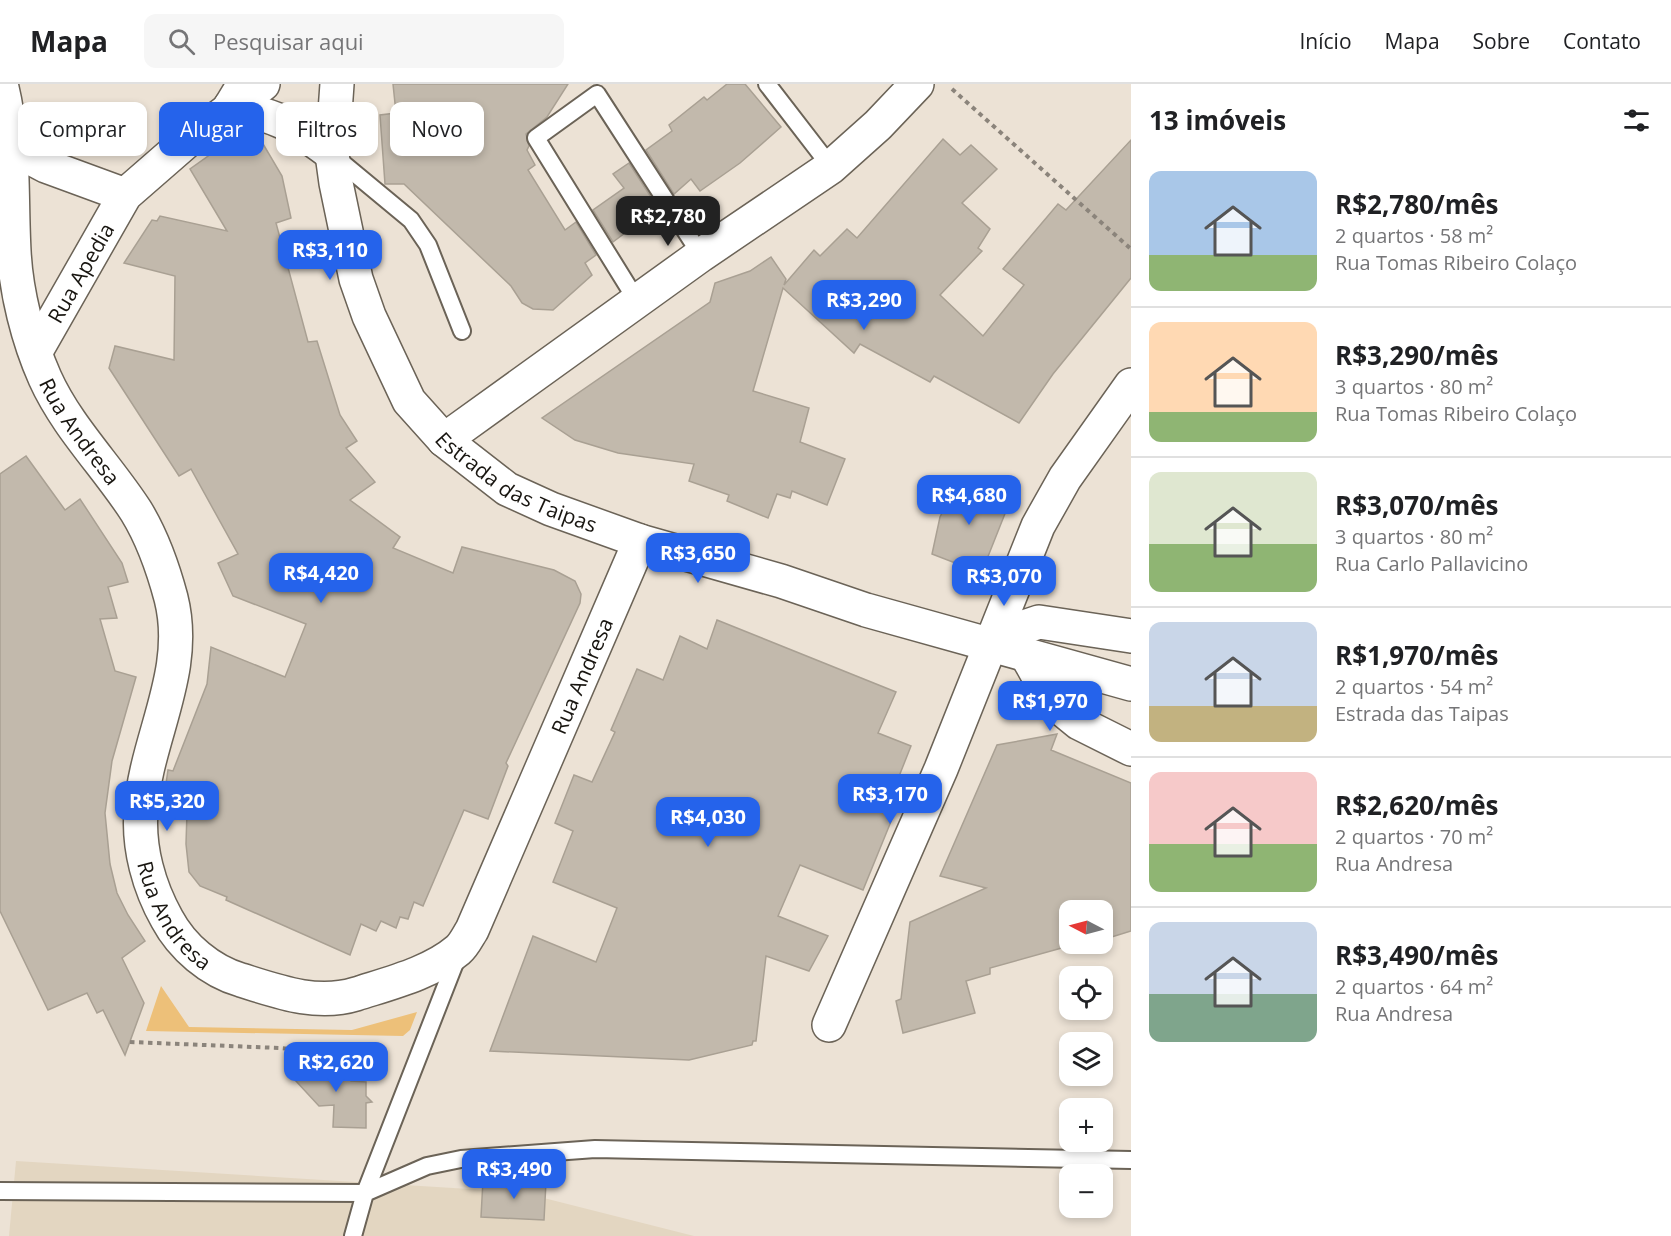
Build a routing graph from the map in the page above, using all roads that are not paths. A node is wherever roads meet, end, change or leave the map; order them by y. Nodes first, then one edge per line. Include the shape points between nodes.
1 (1, 84) edge
2 (263, 84) edge
3 (337, 84) edge
4 (767, 84) edge
5 (917, 84) edge
6 (237, 96) edge
7 (336, 102) edge
8 (276, 119) edge
9 (4, 144) edge
10 (332, 156) edge
11 (334, 156) edge
12 (831, 167) junction
13 (125, 195) junction
14 (701, 255) junction
15 (637, 301) junction
16 (462, 331) dead end
17 (36, 351) junction
18 (1131, 385) edge
19 (444, 440) junction
20 (640, 541) junction
21 (1131, 636) edge
22 (993, 643) junction
23 (1026, 654) junction
24 (1131, 684) edge
25 (1131, 749) edge
26 (460, 949) junction
27 (829, 1025) dead end
28 (1131, 1160) edge
29 (0, 1191) edge
30 (365, 1193) junction
31 (353, 1236) edge

1 - 9 street, Rua Andresa
2 - 6 street, Rua Apedia
3 - 7 street, Estrada das Taipas
4 - 12 lane
5 - 12 street
6 - 8 street
6 - 13 street, Rua Apedia
9 - 13 street via 46,166
9 - 17 street, Rua Andresa via 14,255 24,316
10 - 19 street, Estrada das Taipas via 342,220 369,316 410,401
11 - 16 lane via 411,220 428,245
12 - 14 street
13 - 17 street, Rua Apedia
14 - 15 street
14 - 15 lane via 597,94 536,138
15 - 19 street
17 - 26 street, Rua Andresa via 45,378 75,427 136,512 155,549 172,601 172,681 147,770 140,811 149,878 176,936 228,976 302,998 326,1000 419,973
18 - 22 street via 1065,478 1038,526
19 - 20 street, Estrada das Taipas via 507,489
20 - 22 street, Estrada das Taipas via 866,610
20 - 26 street, Rua Andresa via 472,930
21 - 22 street via 1039,622 1012,631
22 - 23 street, Estrada das Taipas
22 - 27 street
23 - 24 street, Estrada das Taipas
23 - 25 street via 1052,701 1079,723
26 - 30 lane
28 - 30 lane via 595,1149 461,1159 427,1166
29 - 30 lane
30 - 31 lane

